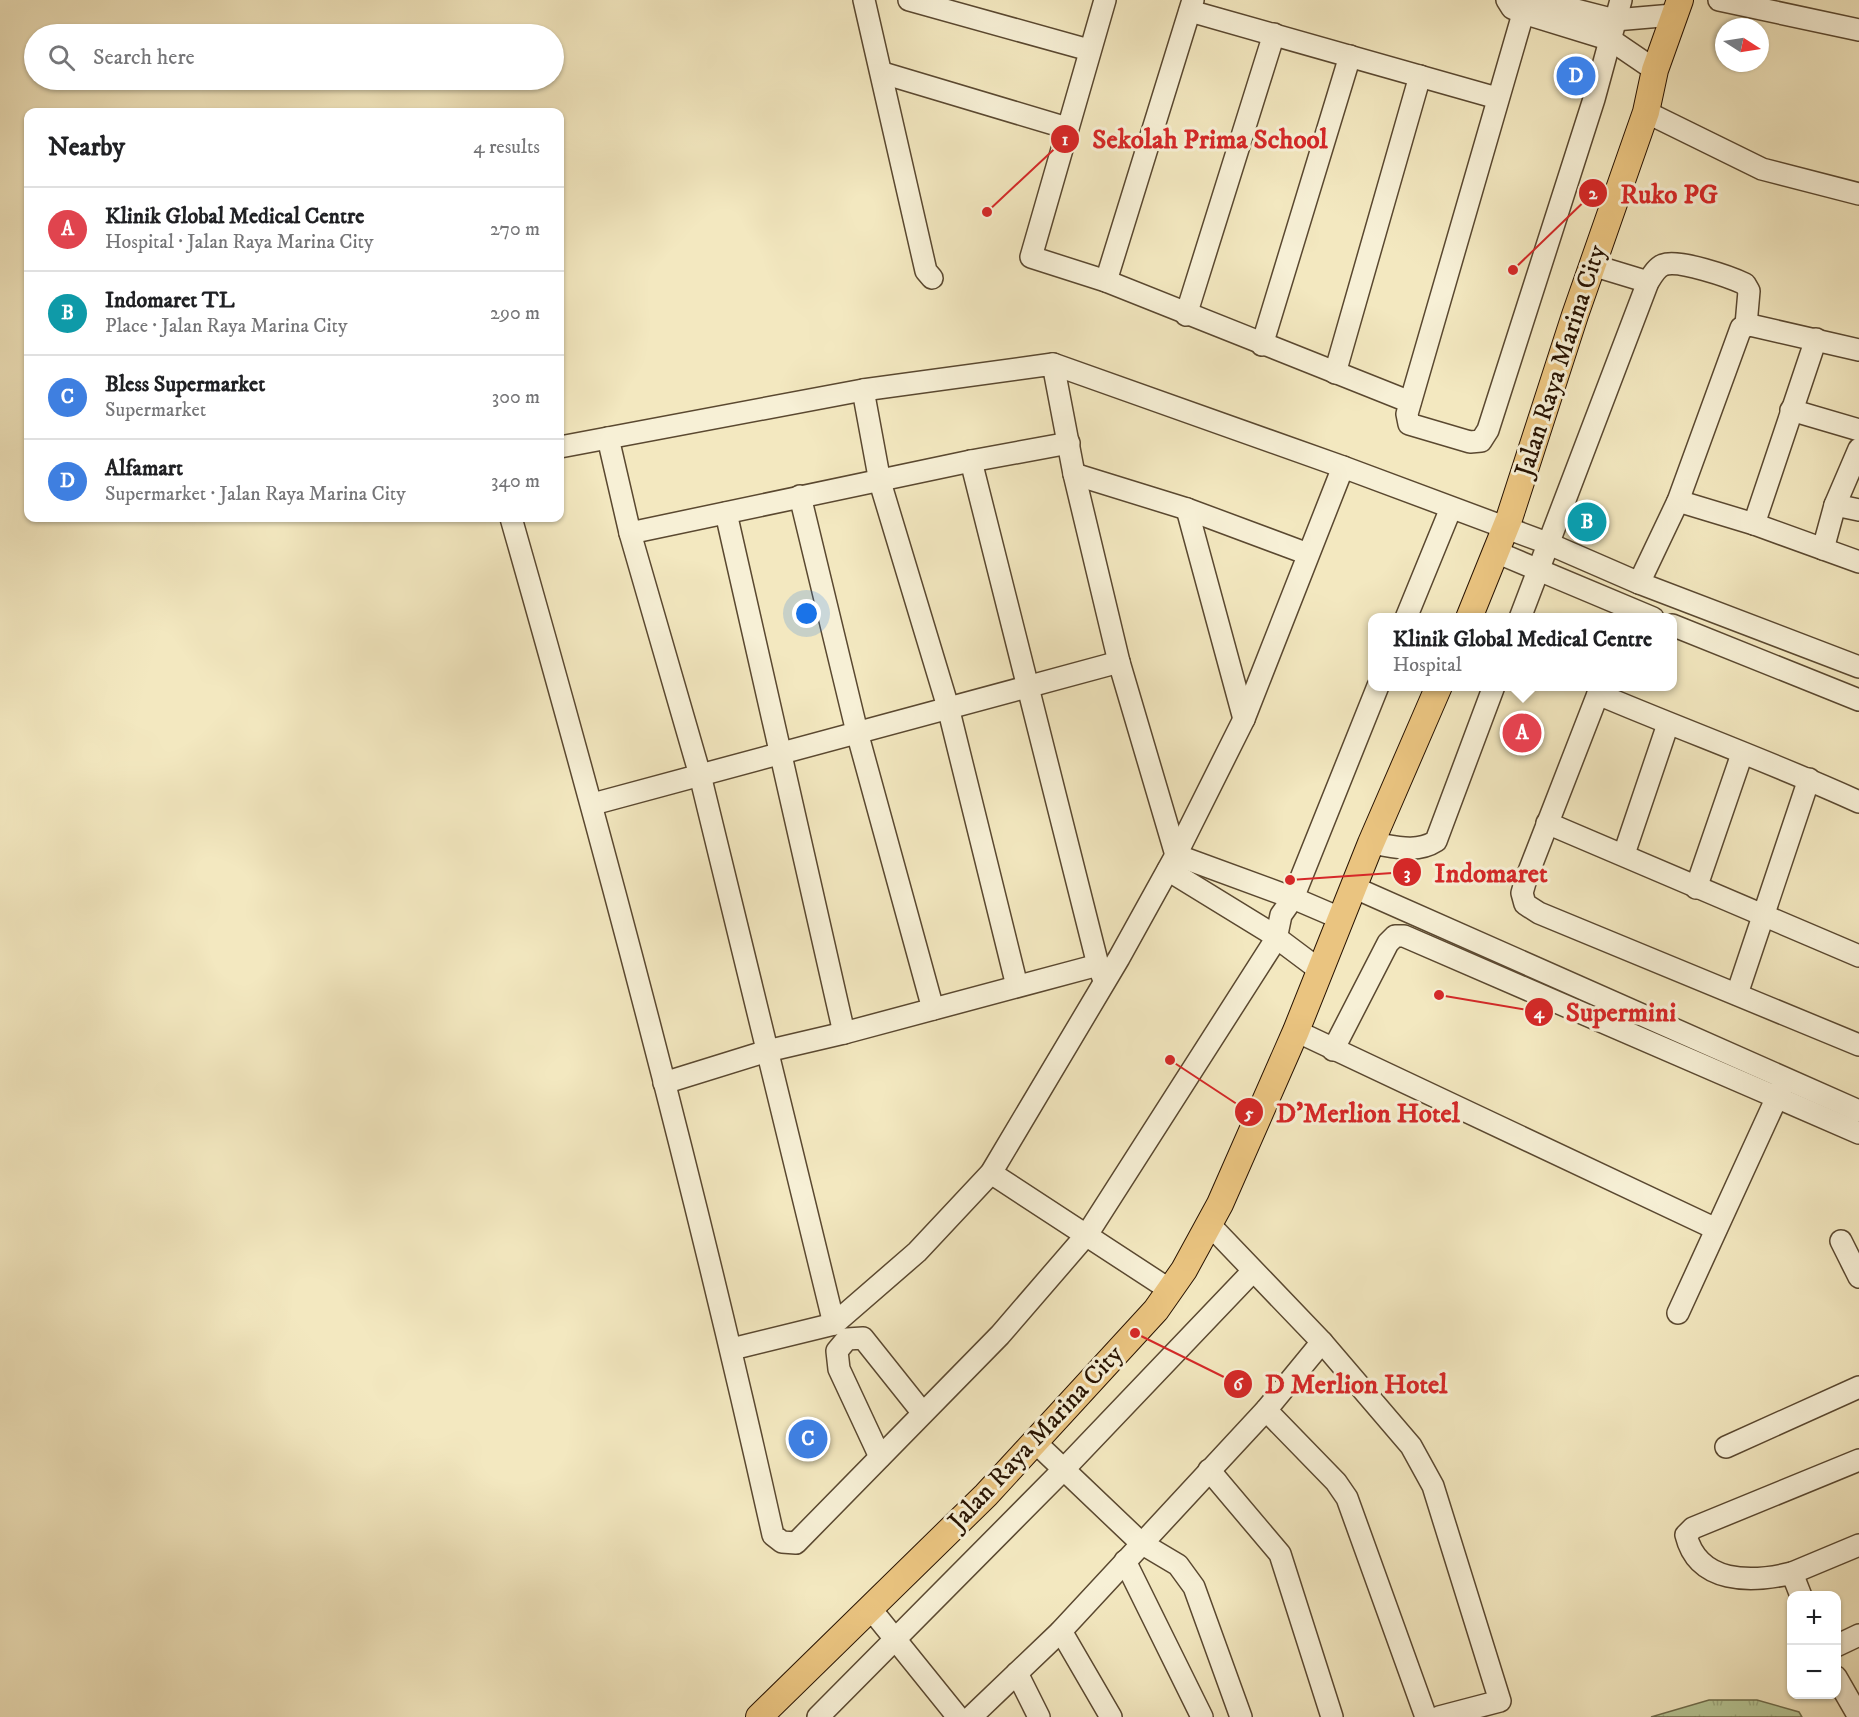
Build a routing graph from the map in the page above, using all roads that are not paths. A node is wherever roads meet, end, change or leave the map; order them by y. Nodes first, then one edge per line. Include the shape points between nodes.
1 (864, 0) edge
2 (909, 0) edge
3 (1105, 0) edge
4 (1507, 0) edge
5 (1719, 0) edge
6 (1529, 4) edge
7 (1191, 6) edge
8 (1677, 7) edge
9 (1616, 20) edge
10 (1859, 30) edge
11 (1274, 34) junction
12 (1089, 50) junction
13 (1350, 56) junction
14 (1655, 70) junction
15 (883, 73) junction
16 (1420, 76) junction
17 (1497, 98) junction
18 (1646, 112) junction
19 (1067, 128) junction
20 (1859, 194) edge
21 (1592, 265) junction
22 (932, 278) dead end
23 (1106, 281) junction
24 (1648, 282) junction
25 (1186, 315) junction
26 (1746, 325) junction
27 (1816, 339) junction
28 (1262, 345) junction
29 (1859, 350) edge
30 (1044, 366) junction
31 (1335, 373) junction
32 (863, 390) junction
33 (1410, 402) junction
34 (1791, 410) junction
35 (1859, 430) edge
36 (608, 438) junction
37 (1069, 443) junction
38 (564, 446) edge
39 (1859, 449) edge
40 (971, 461) junction
41 (1343, 467) junction
42 (1074, 474) junction
43 (880, 482) junction
44 (800, 496) junction
45 (1678, 501) junction
46 (1835, 505) junction
47 (1187, 508) junction
48 (1451, 508) junction
49 (1859, 510) edge
50 (726, 513) junction
51 (512, 522) edge
52 (1754, 524) junction
53 (630, 533) junction
54 (1501, 540) junction
55 (1547, 543) junction
56 (1823, 549) junction
57 (1308, 554) junction
58 (1859, 562) edge
59 (1539, 569) junction
60 (1639, 583) junction
61 (1408, 613) edge
62 (1471, 613) edge
63 (1522, 613) edge
64 (1627, 613) edge
65 (1677, 627) edge
66 (1119, 662) junction
67 (1859, 667) edge
68 (1027, 686) junction
69 (1376, 691) edge
70 (1437, 691) edge
71 (1492, 691) edge
72 (1600, 691) edge
73 (1602, 691) edge
74 (1859, 700) edge
75 (948, 707) junction
76 (1244, 719) junction
77 (1668, 724) junction
78 (857, 732) junction
79 (781, 752) junction
80 (1742, 754) junction
81 (700, 775) junction
82 (1809, 779) junction
83 (1859, 802) edge
84 (592, 804) junction
85 (1547, 823) junction
86 (1371, 843) junction
87 (1624, 854) junction
88 (1172, 862) junction
89 (1353, 887) junction
90 (1696, 888) junction
91 (1293, 898) junction
92 (1764, 915) junction
93 (1342, 919) junction
94 (1276, 939) junction
95 (1859, 956) edge
96 (1321, 971) junction
97 (1101, 973) junction
98 (1017, 986) junction
99 (1737, 994) junction
100 (933, 1009) junction
101 (1296, 1031) junction
102 (844, 1033) junction
103 (1859, 1045) edge
104 (1333, 1050) junction
105 (767, 1051) junction
106 (1785, 1078) junction
107 (664, 1083) junction
108 (1777, 1098) junction
109 (1859, 1111) edge
110 (1859, 1133) edge
111 (991, 1173) junction
112 (1209, 1224) junction
113 (1716, 1229) junction
114 (1088, 1233) junction
115 (1841, 1241) dead end
116 (1253, 1271) junction
117 (1859, 1277) edge
118 (1170, 1290) junction
119 (1678, 1313) dead end
120 (834, 1324) junction
121 (1322, 1342) junction
122 (732, 1349) junction
123 (1859, 1387) edge
124 (1266, 1410) junction
125 (921, 1412) junction
126 (1035, 1442) junction
127 (1726, 1447) dead end
128 (880, 1457) junction
129 (1859, 1460) edge
130 (1064, 1469) junction
131 (1209, 1470) junction
132 (1141, 1543) junction
133 (1859, 1545) edge
134 (1125, 1561) junction
135 (1792, 1573) junction
136 (1799, 1591) edge
137 (870, 1608) junction
138 (1060, 1631) junction
139 (1859, 1635) edge
140 (897, 1641) junction
141 (1838, 1645) edge
142 (1017, 1672) junction
143 (1841, 1686) edge
144 (1502, 1709) edge
145 (759, 1717) edge
146 (818, 1717) edge
147 (958, 1717) edge
148 (971, 1717) edge
149 (1039, 1717) edge
150 (1111, 1717) edge
151 (1202, 1717) edge
152 (1241, 1717) edge
153 (1332, 1717) edge
154 (1426, 1717) edge
155 (1439, 1717) edge
156 (1859, 1717) edge

1 - 15 street
2 - 12 street
3 - 12 street
4 - 6 street via 1512,8
5 - 10 street
6 - 9 street
6 - 17 street
7 - 11 street
7 - 23 street
8 - 9 street
8 - 14 main road, Jalan Raya Marina City
9 - 14 street
9 - 33 street via 1488,430 1481,441 1470,442 1409,424
11 - 13 street
11 - 25 street
12 - 19 street
13 - 16 street
13 - 28 street
14 - 18 main road, Jalan Raya Marina City
15 - 19 street
15 - 22 street via 926,271
16 - 17 street
16 - 31 street
17 - 33 street
18 - 20 street via 1762,169
18 - 21 main road, Jalan Raya Marina City
19 - 23 street via 1031,257
21 - 24 street
21 - 54 main road, Jalan Raya Marina City
23 - 25 street
24 - 26 street via 1656,269 1665,264 1732,278 1745,284 1749,291
24 - 55 street
25 - 28 street
26 - 27 street
26 - 45 street via 1741,328
27 - 29 street
27 - 34 street
28 - 31 street
30 - 32 street
30 - 37 street
30 - 41 street
31 - 33 street
32 - 36 street
32 - 43 street
34 - 35 street
34 - 52 street
36 - 38 street
36 - 53 street
37 - 40 street
37 - 42 street
39 - 46 street
40 - 43 street
40 - 68 street
41 - 48 street
41 - 57 street
42 - 47 street
42 - 66 street
43 - 44 street
43 - 75 street
44 - 50 street
44 - 78 street
45 - 52 street
45 - 60 street
46 - 49 street
46 - 56 street
47 - 57 street
47 - 76 street
48 - 54 street
48 - 61 street
50 - 53 street
50 - 79 street
51 - 84 street
52 - 56 street
53 - 81 street
54 - 55 street
54 - 59 street
54 - 62 main road, Jalan Raya Marina City
55 - 59 street
55 - 60 street
56 - 58 street
57 - 76 street
59 - 63 street
59 - 64 street
60 - 67 street
65 - 74 street
66 - 68 street
66 - 88 street
68 - 75 street
68 - 97 street
69 - 91 street
70 - 86 main road, Jalan Raya Marina City
71 - 86 street via 1436,841 1413,849
72 - 85 street
73 - 77 street
75 - 78 street
75 - 98 street
76 - 88 street
77 - 80 street
77 - 87 street
78 - 79 street
78 - 100 street
79 - 81 street
79 - 102 street
80 - 82 street
80 - 90 street
81 - 84 street
81 - 105 street
82 - 83 street
82 - 92 street
84 - 107 street
85 - 87 street
85 - 99 street via 1522,893 1525,904
86 - 89 main road, Jalan Raya Marina City
87 - 90 street
88 - 91 street
88 - 94 street
88 - 97 street
89 - 93 main road, Jalan Raya Marina City
89 - 106 street
90 - 92 street
91 - 93 street
91 - 94 street via 1281,915
92 - 95 street
92 - 99 street
93 - 96 main road, Jalan Raya Marina City
94 - 96 street
94 - 114 street
96 - 101 main road, Jalan Raya Marina City
97 - 98 street
97 - 111 street
98 - 100 street
99 - 103 street
100 - 102 street
101 - 104 street
101 - 112 main road, Jalan Raya Marina City
102 - 105 street
104 - 108 street via 1388,943 1395,936 1404,936
104 - 113 street
105 - 107 street
105 - 120 street
106 - 108 street
106 - 109 street
107 - 122 street
108 - 110 street
108 - 113 street
111 - 114 street
111 - 120 street via 917,1252
112 - 116 street
112 - 118 main road, Jalan Raya Marina City
113 - 119 street
114 - 118 street
114 - 125 street via 1000,1335
115 - 117 street
116 - 121 street
116 - 130 street
118 - 126 main road, Jalan Raya Marina City
120 - 122 street
121 - 124 street
121 - 144 street via 1411,1446 1433,1486
122 - 128 street via 774,1535 782,1542 796,1543
123 - 127 street
124 - 131 street
124 - 154 street via 1347,1498
125 - 128 street
125 - 128 street via 863,1338 847,1339 837,1352 839,1369
126 - 130 street
126 - 137 main road, Jalan Raya Marina City
129 - 135 street via 1686,1534 1690,1551 1701,1563 1725,1576 1767,1579
130 - 132 street
130 - 140 street
131 - 132 street
131 - 153 street via 1280,1554
132 - 134 street
132 - 152 street via 1178,1565 1194,1587
133 - 135 street
134 - 138 street
134 - 151 street
135 - 136 street
137 - 140 street
137 - 145 main road, Jalan Raya Marina City
138 - 142 street
138 - 150 street
139 - 141 street
140 - 146 street
140 - 147 street
142 - 148 street
142 - 149 street
143 - 156 street
144 - 155 street

